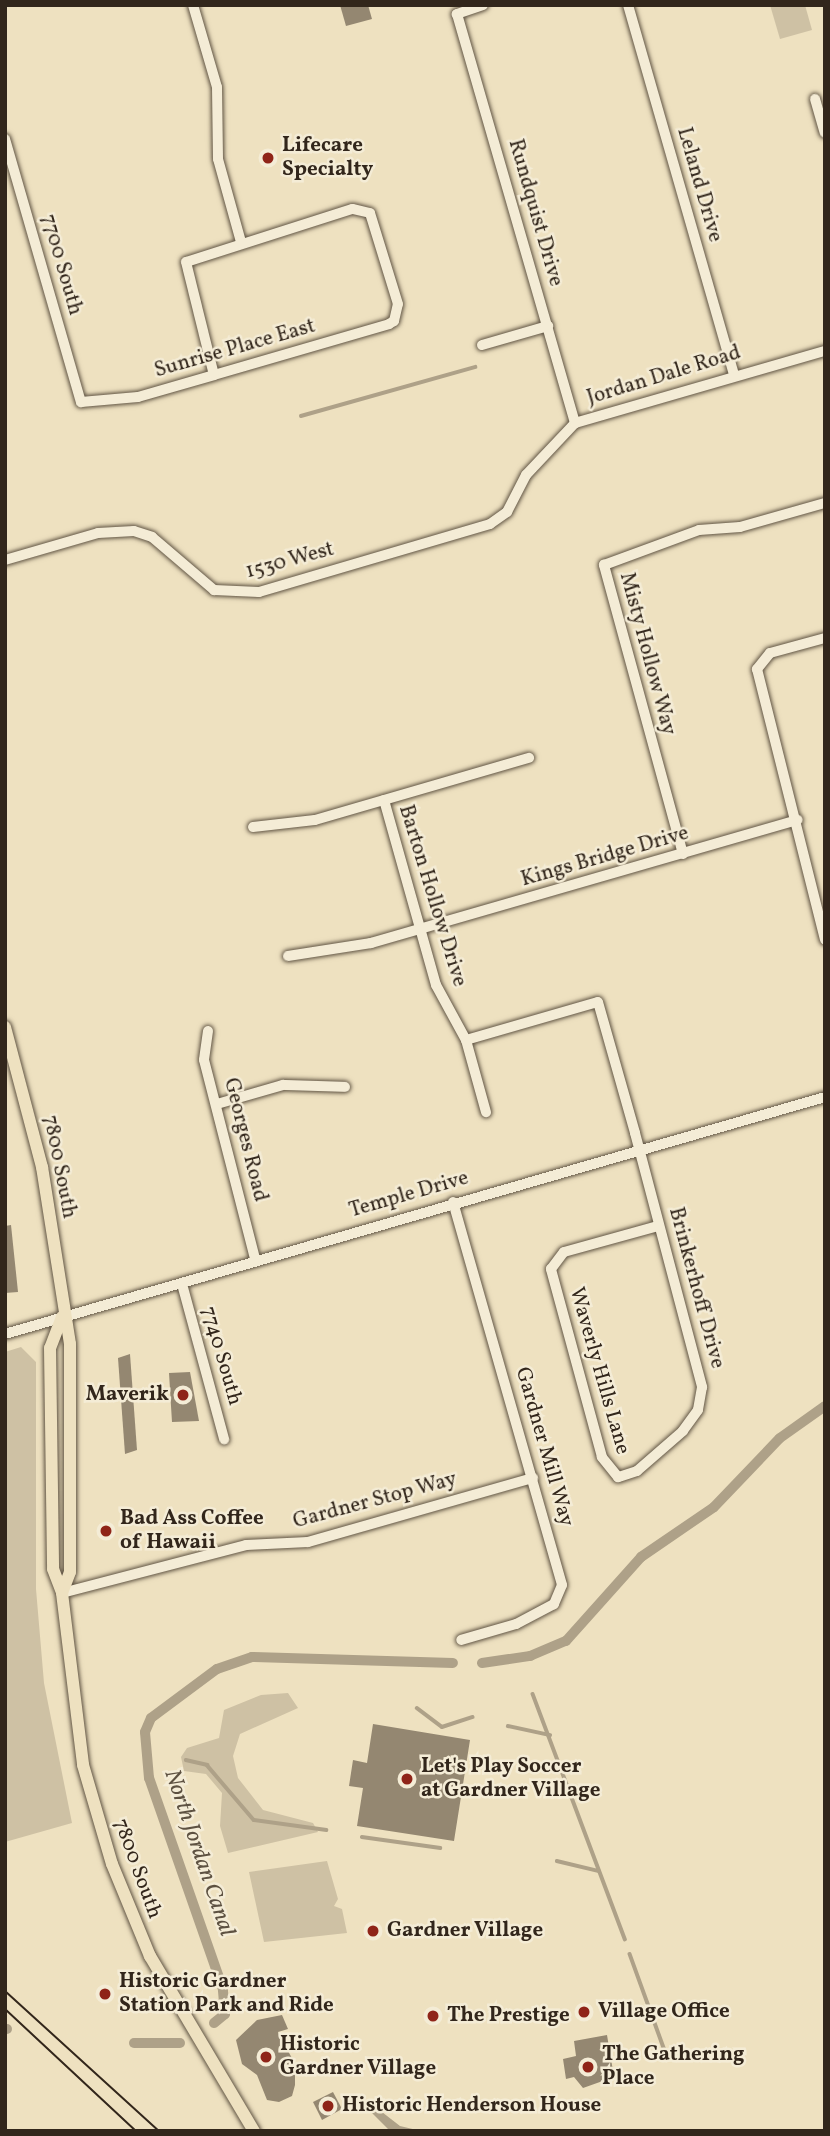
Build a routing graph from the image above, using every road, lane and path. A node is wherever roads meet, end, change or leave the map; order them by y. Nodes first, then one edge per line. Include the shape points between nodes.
1 (193, 5) edge
2 (483, 5) edge
3 (628, 5) edge
4 (815, 99) dead end
5 (825, 133) edge
6 (5, 139) edge
7 (241, 242) junction
8 (548, 326) junction
9 (482, 345) dead end
10 (825, 351) edge
11 (214, 375) junction
12 (734, 375) junction
13 (80, 402) joint
14 (575, 423) junction
15 (825, 503) edge
16 (513, 504) joint
17 (5, 560) edge
18 (825, 638) edge
19 (529, 758) dead end
20 (384, 800) junction
21 (798, 820) junction
22 (253, 827) dead end
23 (683, 854) junction
24 (422, 929) junction
25 (825, 940) edge
26 (288, 956) dead end
27 (5, 1027) edge
28 (208, 1031) dead end
29 (466, 1040) junction
30 (345, 1087) dead end
31 (825, 1097) edge
32 (217, 1104) junction
33 (486, 1112) dead end
34 (639, 1151) junction
35 (453, 1202) junction
36 (658, 1226) junction
37 (255, 1259) junction
38 (181, 1284) junction
39 (62, 1317) junction
40 (5, 1334) edge
41 (224, 1439) dead end
42 (614, 1475) joint
43 (533, 1478) junction
44 (62, 1593) junction
45 (461, 1640) dead end
46 (254, 2131) edge

1 - 7 street via 217,87 218,159
2 - 8 street, Rundquist Drive via 457,14
3 - 12 street, Leland Drive
4 - 5 street
6 - 13 street, 7700 South
7 - 11 street via 186,262
7 - 11 street, Sunrise Place East via 366,209 398,304 397,318
8 - 9 street
8 - 14 street, Rundquist Drive
10 - 12 street, Jordan Dale Road
11 - 13 street, Sunrise Place East via 138,397
12 - 14 street, Jordan Dale Road
14 - 16 street, Jordan Dale Road via 526,475
15 - 23 street, Misty Hollow Way via 740,527 699,530 604,565
16 - 17 street, 1530 West via 478,528 238,594 197,582 169,550 134,531 98,533
18 - 21 street via 770,653 757,669
19 - 20 street
20 - 22 street via 315,820
20 - 24 street, Barton Hollow Drive
21 - 23 street, Kings Bridge Drive
21 - 25 street
23 - 24 street, Kings Bridge Drive
24 - 26 street, Kings Bridge Drive via 340,951
24 - 29 street, Barton Hollow Drive via 436,985
27 - 39 main road, 7800 South via 42,1167
28 - 32 street, Georges Road via 204,1060
29 - 33 street, Barton Hollow Drive
29 - 34 street via 598,1002
30 - 32 street via 282,1085
31 - 34 street, Temple Drive
32 - 37 street, Georges Road
34 - 35 street, Temple Drive
34 - 36 street, Brinkerhoff Drive
35 - 37 street, Temple Drive
35 - 43 street, Gardner Mill Way
36 - 42 street, Brinkerhoff Drive via 699,1370 700,1401 683,1431 637,1471
36 - 42 street, Waverly Hills Lane via 564,1252 551,1269 602,1457
37 - 38 street, Temple Drive
38 - 39 street, Temple Drive
38 - 41 street, 7740 South
39 - 40 street, Temple Drive
39 - 44 main road, 7800 South via 71,1385 70,1572
39 - 44 main road, 7800 South via 50,1348 53,1569
43 - 44 street, Gardner Stop Way via 308,1542 246,1545
43 - 45 street, Gardner Mill Way via 562,1578 560,1596 516,1624
44 - 46 main road, 7800 South via 75,1728 112,1864 169,1992

